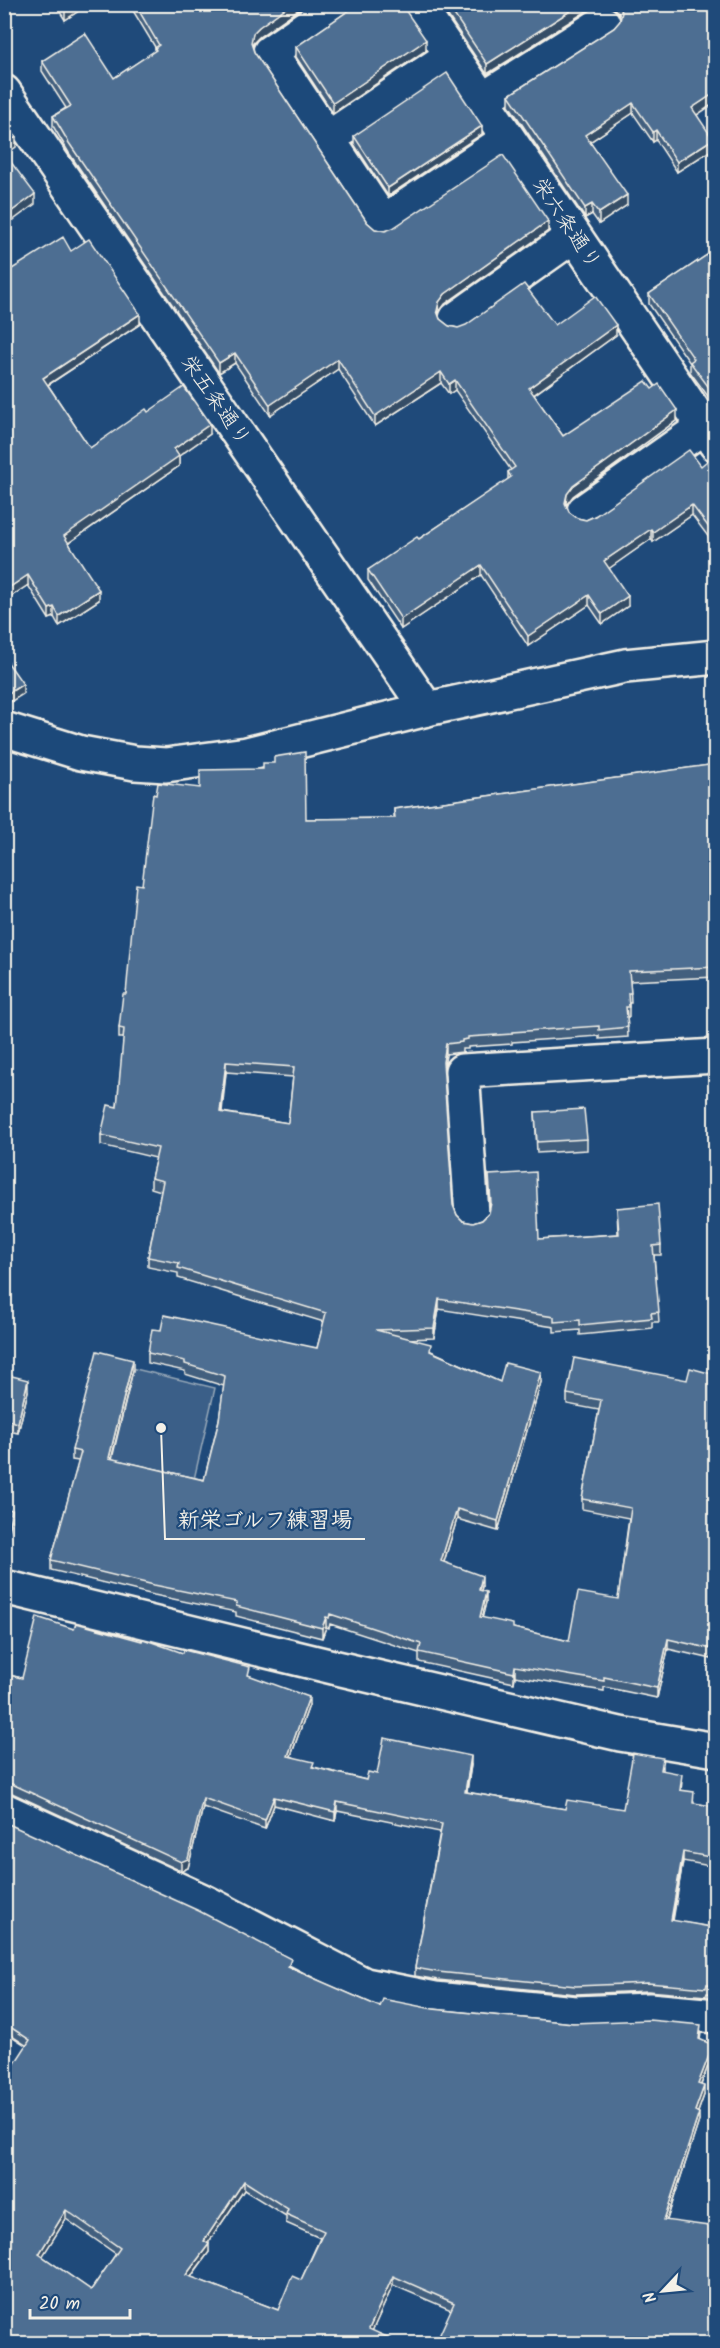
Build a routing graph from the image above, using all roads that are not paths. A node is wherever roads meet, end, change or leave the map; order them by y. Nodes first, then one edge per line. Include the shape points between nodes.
1 (340, 4) edge
2 (417, 4) edge
3 (603, 23) dead end
4 (452, 56) junction
5 (4, 92) edge
6 (482, 100) junction
7 (327, 139) junction
8 (508, 139) junction
9 (573, 236) junction
10 (456, 319) dead end
11 (710, 436) edge
12 (584, 511) dead end
13 (716, 657) edge
14 (427, 710) junction
15 (4, 729) edge
16 (716, 1056) edge
17 (472, 1214) dead end
18 (4, 1587) edge
19 (716, 1750) edge
20 (4, 1810) edge
21 (716, 2016) edge

1 - 7 street via 270,52
2 - 4 street, 栄六条通り
3 - 6 street
4 - 6 street, 栄六条通り
4 - 7 street
5 - 14 street, 栄五条通り
6 - 8 street, 栄六条通り
7 - 8 street via 383,222
8 - 9 street, 栄六条通り
9 - 10 street
9 - 11 street, 栄六条通り
11 - 12 street
13 - 14 street via 625,666
14 - 15 street via 247,754 166,765 81,753
16 - 17 street via 462,1071
18 - 19 street via 620,1734
20 - 21 street via 207,1904 364,1985 435,1999 575,2013 649,2010

